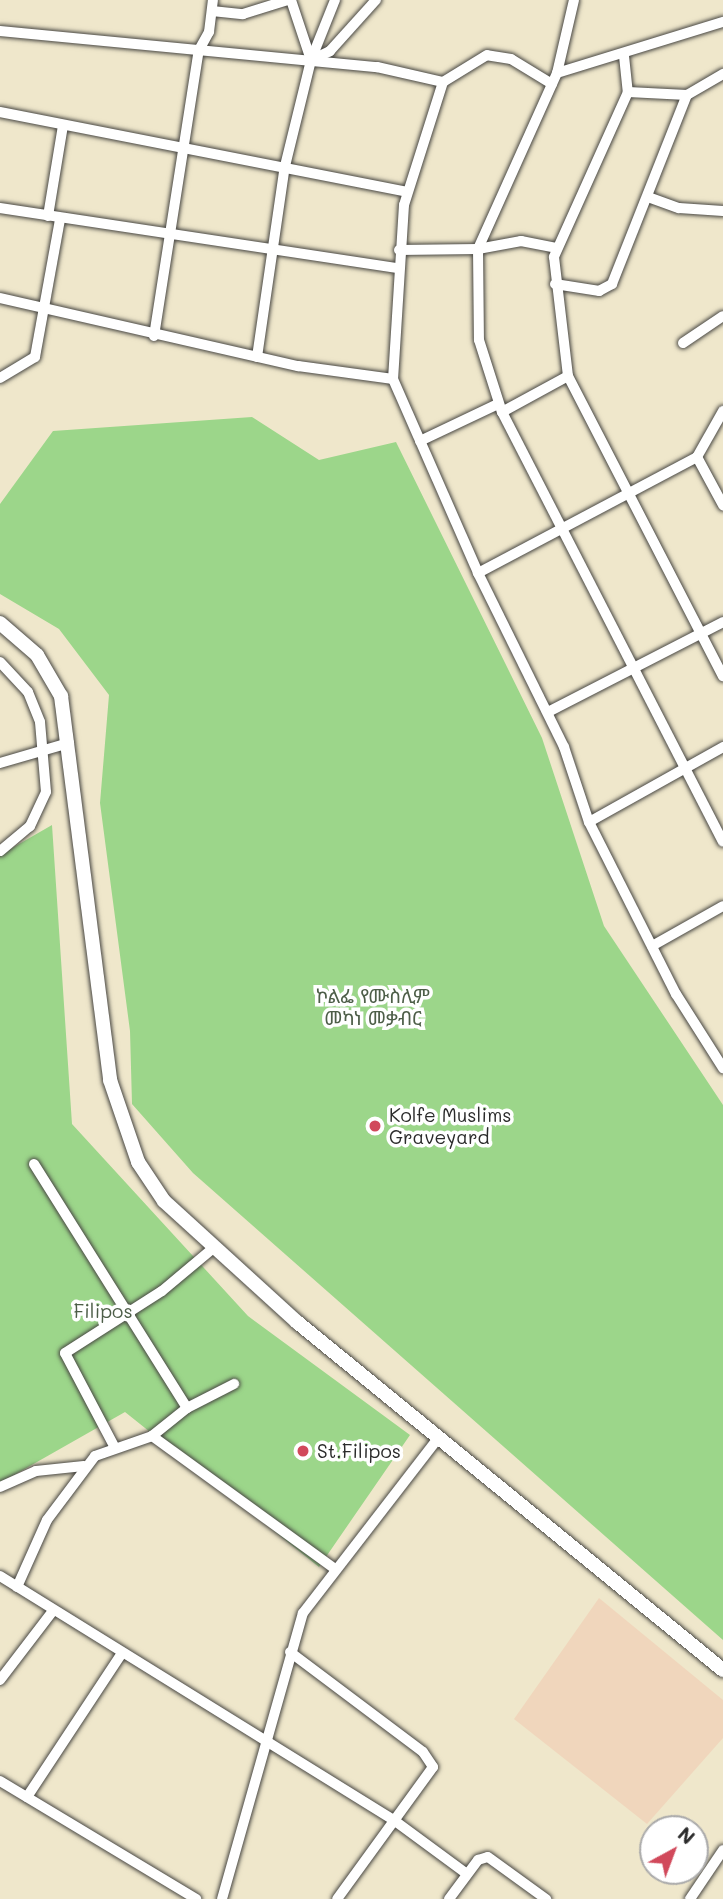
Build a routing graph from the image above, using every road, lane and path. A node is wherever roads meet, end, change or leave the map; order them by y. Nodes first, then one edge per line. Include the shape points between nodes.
1 (289, 0) edge
2 (335, 0) edge
3 (376, 0) edge
4 (574, 0) edge
5 (212, 5) edge
6 (723, 22) edge
7 (0, 31) edge
8 (199, 50) junction
9 (624, 56) junction
10 (311, 60) junction
11 (723, 74) edge
12 (555, 79) junction
13 (443, 82) junction
14 (628, 92) junction
15 (687, 95) junction
16 (0, 111) edge
17 (63, 125) junction
18 (184, 144) junction
19 (285, 166) junction
20 (407, 192) junction
21 (648, 197) junction
22 (0, 208) edge
23 (723, 211) edge
24 (54, 218) junction
25 (167, 236) junction
26 (557, 248) junction
27 (478, 249) junction
28 (399, 250) junction
29 (272, 252) junction
30 (397, 268) junction
31 (555, 284) junction
32 (0, 298) edge
33 (43, 306) junction
34 (723, 316) edge
35 (155, 336) junction
36 (683, 344) dead end
37 (257, 357) junction
38 (568, 376) junction
39 (0, 378) edge
40 (393, 379) junction
41 (500, 408) junction
42 (723, 411) edge
43 (420, 441) junction
44 (697, 457) junction
45 (630, 496) junction
46 (723, 505) edge
47 (563, 531) junction
48 (478, 573) junction
49 (723, 622) edge
50 (0, 623) edge
51 (701, 634) junction
52 (0, 662) edge
53 (632, 669) junction
54 (723, 676) edge
55 (548, 712) junction
56 (69, 743) junction
57 (723, 747) edge
58 (44, 752) junction
59 (0, 764) edge
60 (687, 772) junction
61 (589, 822) junction
62 (723, 842) edge
63 (0, 852) edge
64 (723, 906) edge
65 (652, 946) junction
66 (723, 1068) edge
67 (34, 1164) dead end
68 (211, 1250) junction
69 (127, 1315) junction
70 (234, 1384) dead end
71 (187, 1408) junction
72 (152, 1436) junction
73 (439, 1437) junction
74 (114, 1446) junction
75 (84, 1466) junction
76 (0, 1487) edge
77 (332, 1567) junction
78 (0, 1576) edge
79 (17, 1587) junction
80 (52, 1612) junction
81 (290, 1652) junction
82 (120, 1656) junction
83 (723, 1670) edge
84 (0, 1680) edge
85 (264, 1739) junction
86 (0, 1781) edge
87 (27, 1797) junction
88 (395, 1821) junction
89 (723, 1850) edge
90 (467, 1874) junction
91 (196, 1899) edge
92 (222, 1899) edge
93 (337, 1899) edge
94 (449, 1899) edge
95 (546, 1899) edge
96 (690, 1899) edge

1 - 5 street via 243,14
1 - 10 street
2 - 10 street
3 - 10 street via 330,51
4 - 12 street
5 - 8 street
6 - 9 street
7 - 8 street
8 - 10 street
8 - 18 street
9 - 12 street
9 - 14 street
10 - 13 street
10 - 19 street
11 - 15 street
12 - 13 street via 510,59 486,55
12 - 27 street
13 - 20 street
14 - 15 street
14 - 26 street
15 - 21 street
16 - 17 street
17 - 18 street
17 - 24 street
18 - 19 street
18 - 25 street
19 - 20 street
19 - 29 street
20 - 28 street
21 - 23 street via 679,208
21 - 31 street via 612,284 598,291
22 - 24 street
24 - 25 street
24 - 33 street
25 - 29 street
25 - 35 street
26 - 27 street via 521,241
26 - 31 street
27 - 28 street
27 - 41 street via 479,340
28 - 30 street
29 - 30 street
29 - 37 street
30 - 40 street
31 - 38 street
32 - 33 street
33 - 35 street
33 - 39 street via 35,356
34 - 36 street
35 - 37 street
37 - 40 street
38 - 41 street
38 - 45 street
40 - 43 street
41 - 43 street
41 - 47 street
42 - 44 street
43 - 48 street
44 - 45 street
44 - 46 street
45 - 47 street
45 - 51 street
47 - 48 street
47 - 53 street
48 - 55 street
49 - 51 street
50 - 56 street via 26,642 55,680
51 - 53 street
51 - 54 street
52 - 58 street via 28,692
53 - 55 street
53 - 60 street
55 - 61 street
56 - 58 street
56 - 68 street via 116,1102 148,1178
57 - 60 street
58 - 59 street
58 - 63 street via 43,804
60 - 61 street
60 - 62 street
61 - 65 street
64 - 65 street
65 - 66 street
67 - 69 street
68 - 69 street
68 - 73 street
69 - 71 street
69 - 74 street via 69,1347 64,1357
70 - 71 street
71 - 72 street
72 - 74 street
72 - 77 street
73 - 77 street
73 - 83 street
74 - 75 street
75 - 76 street via 36,1471
75 - 79 street via 33,1544
77 - 81 street via 303,1613
78 - 79 street
79 - 80 street
80 - 82 street
80 - 84 street
81 - 85 street
81 - 88 street via 431,1762 432,1777
82 - 85 street
82 - 87 street
85 - 88 street
85 - 92 street
86 - 87 street
87 - 91 street
88 - 90 street
88 - 93 street
89 - 96 street
90 - 94 street
90 - 95 street via 478,1860 494,1857

